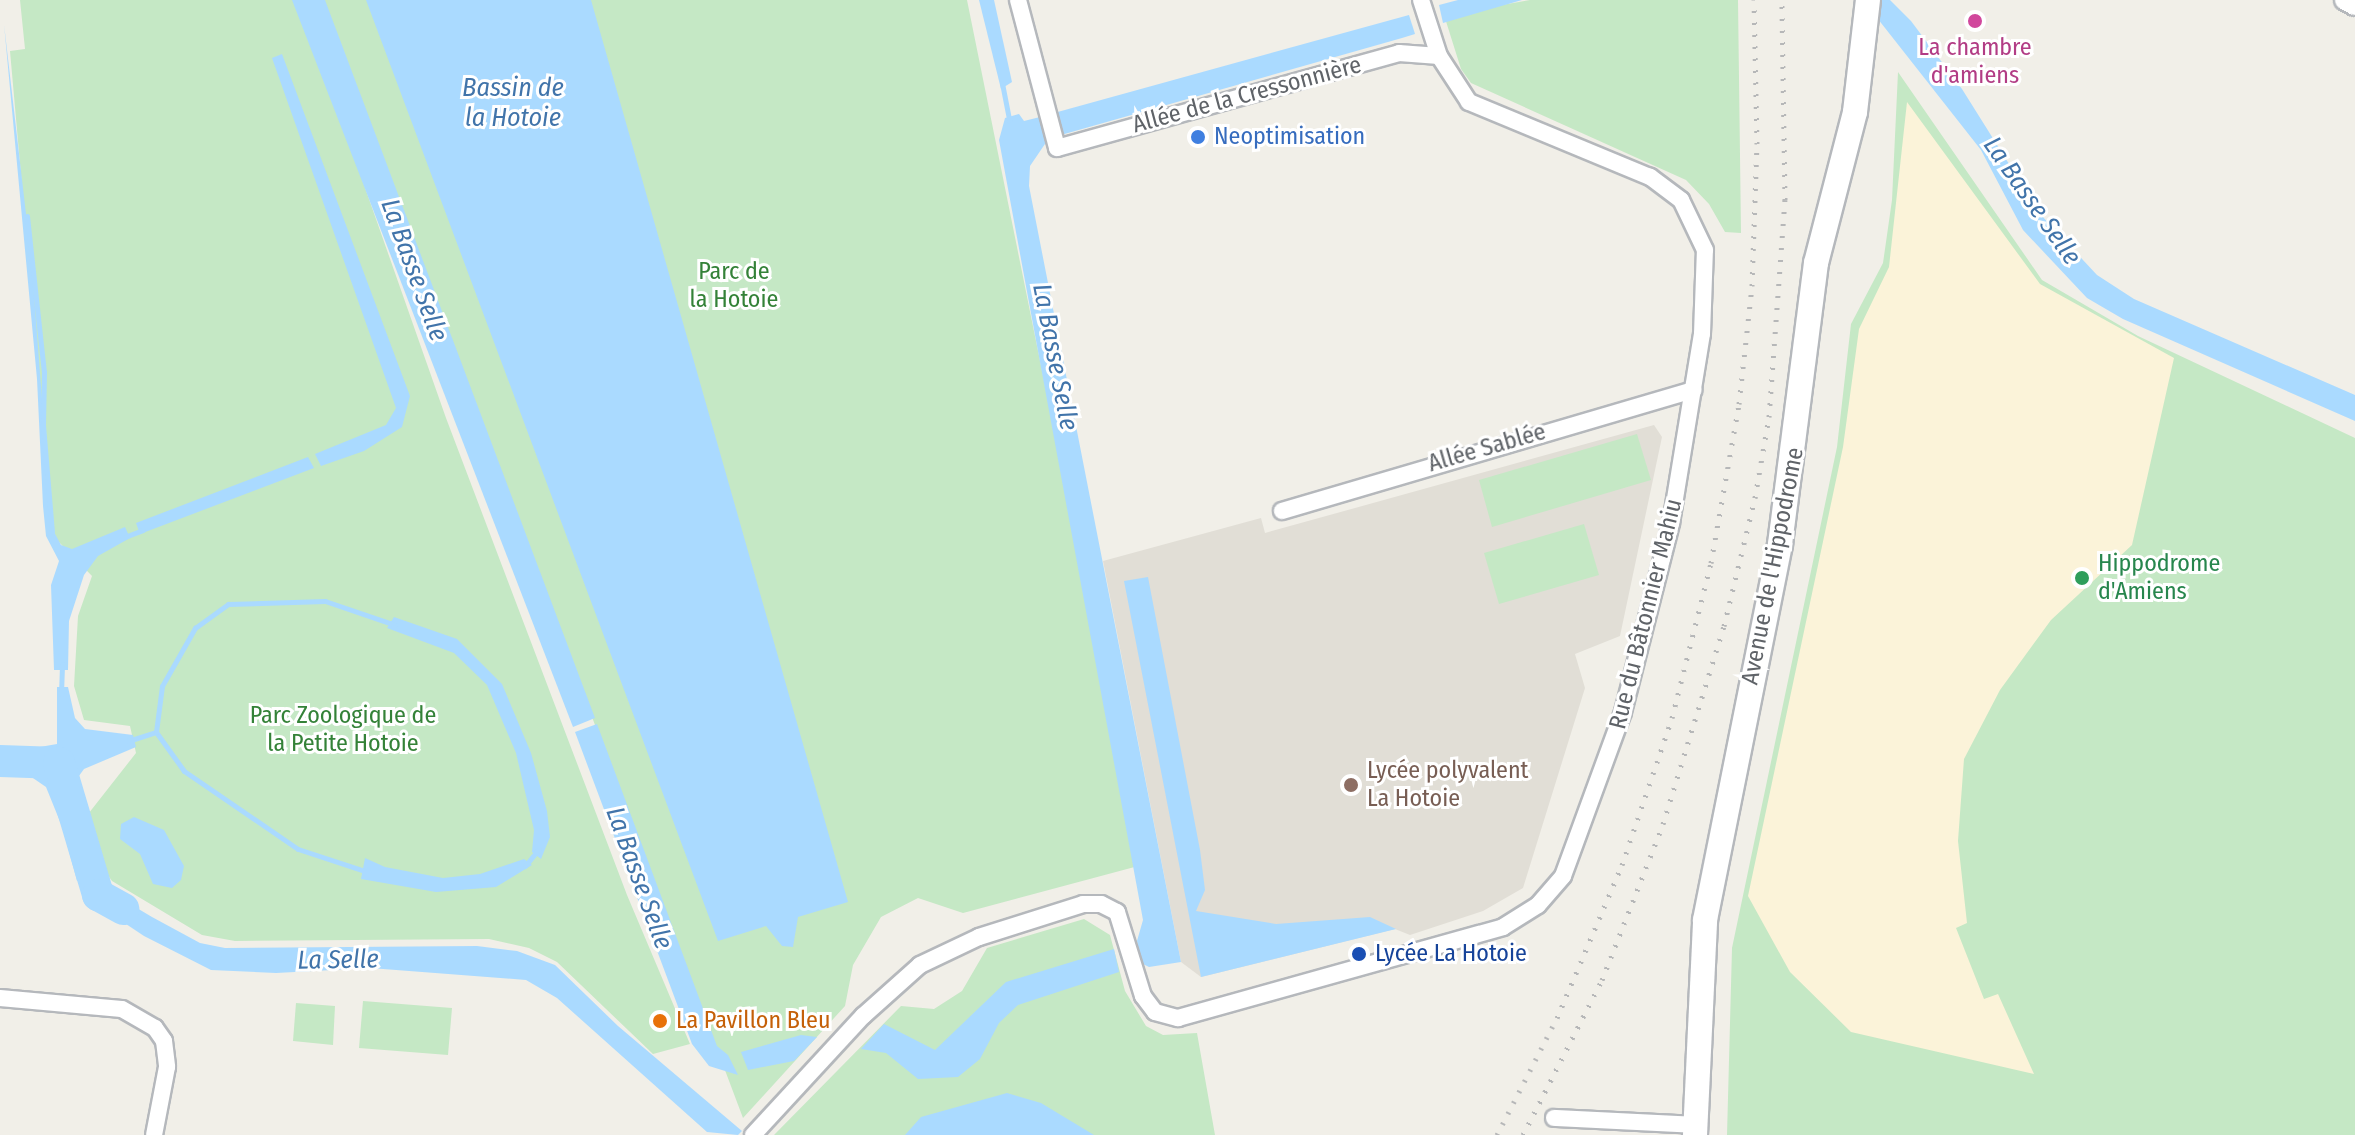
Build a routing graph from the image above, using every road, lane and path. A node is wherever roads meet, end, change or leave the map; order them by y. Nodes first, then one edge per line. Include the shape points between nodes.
1 (1018, 0) edge
2 (1421, 0) edge
3 (1868, 0) edge
4 (2345, 0) edge
5 (2355, 5) edge
6 (1439, 56) junction
7 (1694, 390) junction
8 (1282, 511) dead end
9 (0, 998) edge
10 (1554, 1118) dead end
11 (1695, 1130) edge
12 (154, 1135) edge
13 (753, 1135) edge

1 - 6 street, Allée de la Cressonnière via 1057,148 1399,53
2 - 6 street, Rue du Bâtonnier Mahiu
3 - 11 main road, Avenue de l'Hippodrome via 1852,124 1823,223 1785,516 1705,920
4 - 5 street
6 - 7 street, Rue du Bâtonnier Mahiu via 1469,102 1650,177 1681,200 1701,233 1707,274
7 - 8 street, Allée Sablée
7 - 13 street, Rue du Bâtonnier Mahiu via 1644,640 1584,830 1550,894 1503,927 1178,1018 1155,1012 1132,973 1117,912 1101,904 1083,904 979,937 920,965 871,1007
9 - 12 street via 122,1009 155,1028 164,1041 167,1067
10 - 11 street

